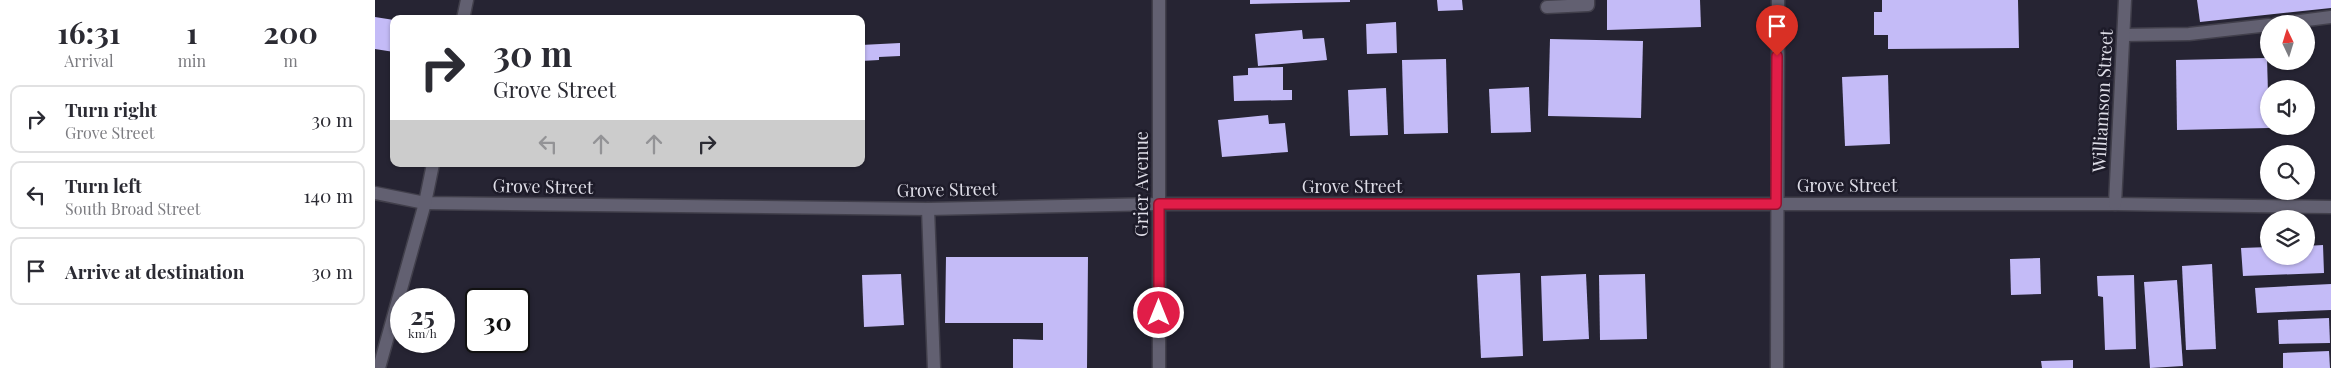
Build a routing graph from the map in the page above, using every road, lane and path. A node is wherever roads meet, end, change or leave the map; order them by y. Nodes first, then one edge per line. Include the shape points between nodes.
1 (467, 0) edge
2 (1159, 0) edge
3 (1588, 0) edge
4 (1778, 0) edge
5 (2125, 0) edge
6 (1547, 7) dead end
7 (464, 15) edge
8 (2331, 17) edge
9 (2315, 19) edge
10 (2260, 26) edge
11 (2124, 35) junction
12 (432, 167) edge
13 (375, 193) edge
14 (425, 203) junction
15 (1159, 204) junction
16 (1776, 204) junction
17 (2115, 204) junction
18 (2331, 207) edge
19 (929, 209) junction
20 (379, 368) edge
21 (934, 368) edge
22 (1159, 368) edge
23 (1777, 368) edge

1 - 7 street
2 - 15 street, Grier Avenue
3 - 6 street via 1588,5
4 - 16 street
5 - 11 street, Williamson Street
8 - 9 street
10 - 11 street via 2189,34
11 - 17 street, Williamson Street
12 - 14 street
13 - 14 street, Grove Street
14 - 19 street, Grove Street
14 - 20 street
15 - 16 street, Grove Street
15 - 19 street, Grove Street
15 - 22 street, Grier Avenue
16 - 17 street, Grove Street
16 - 23 street
17 - 18 street, Grove Street
19 - 21 street

